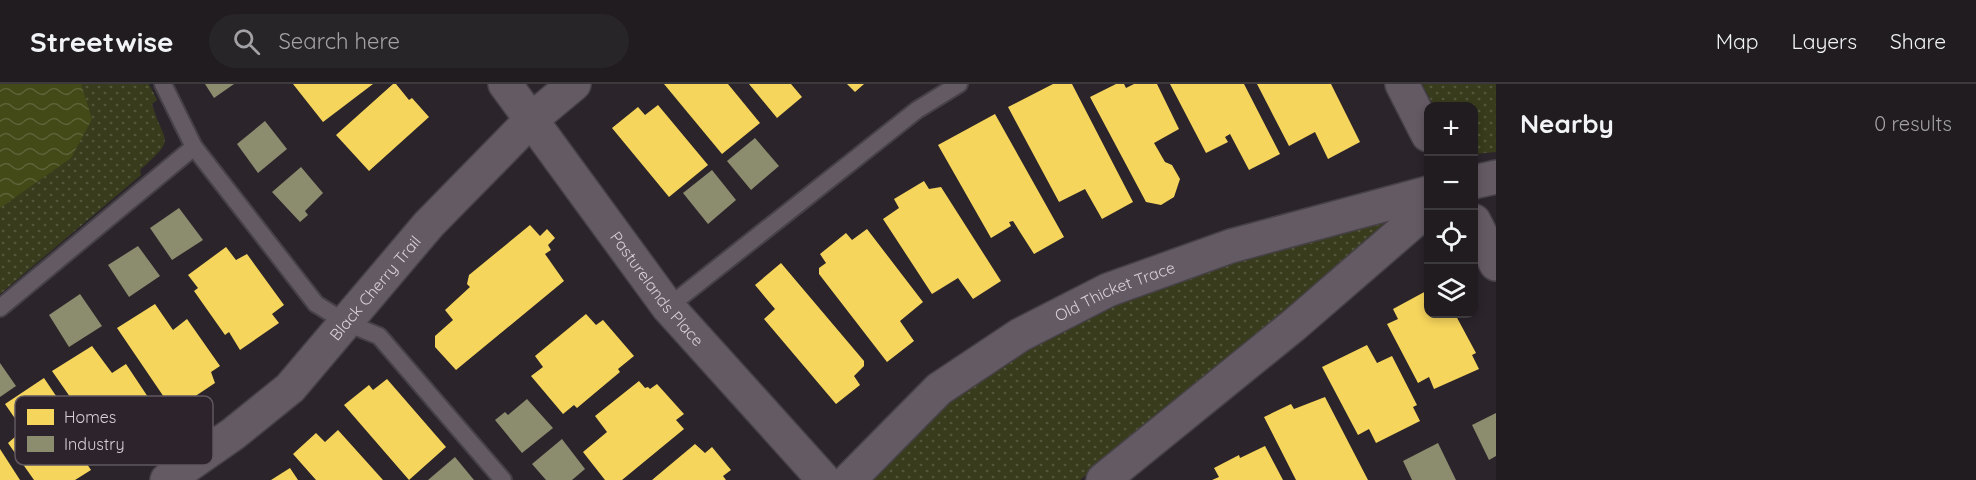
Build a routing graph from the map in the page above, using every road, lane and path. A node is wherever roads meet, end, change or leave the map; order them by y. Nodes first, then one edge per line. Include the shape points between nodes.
1 (163, 84) edge
2 (505, 84) edge
3 (574, 84) edge
4 (958, 84) edge
5 (1402, 84) edge
6 (532, 119) junction
7 (1424, 127) edge
8 (194, 147) junction
9 (1496, 177) edge
10 (1478, 181) edge
11 (1424, 194) edge
12 (1427, 210) edge
13 (1478, 230) edge
14 (1496, 264) edge
15 (668, 307) junction
16 (0, 308) edge
17 (347, 323) junction
18 (213, 448) edge
19 (188, 465) edge
20 (166, 480) edge
21 (503, 480) edge
22 (824, 480) edge
23 (849, 480) edge
24 (1103, 480) edge

1 - 8 lane
2 - 6 street, Pasturelands Place
3 - 6 street, Black Cherry Trail
4 - 15 lane via 917,110
5 - 7 street
6 - 15 street, Pasturelands Place
6 - 17 street, Black Cherry Trail via 429,224
8 - 16 lane
8 - 17 lane via 316,304
9 - 10 street
11 - 23 street, Old Thicket Trace via 1231,246 1108,290 1020,335 939,389
12 - 24 street via 1294,325
13 - 14 street
15 - 22 street, Pasturelands Place
17 - 18 street, Black Cherry Trail via 290,388
17 - 21 lane via 379,336
19 - 20 street, Black Cherry Trail

